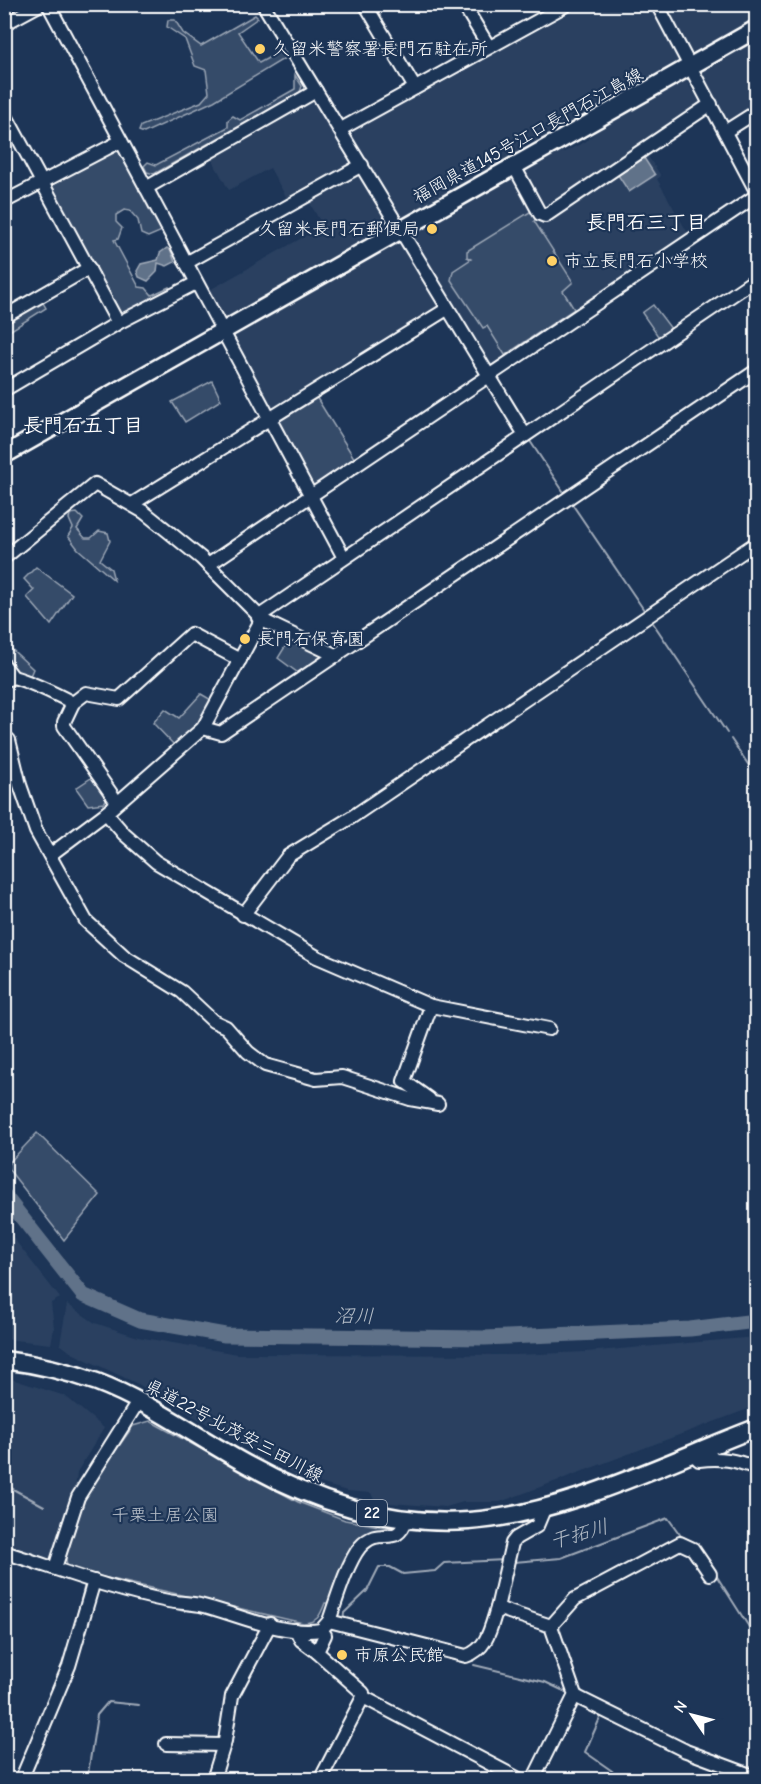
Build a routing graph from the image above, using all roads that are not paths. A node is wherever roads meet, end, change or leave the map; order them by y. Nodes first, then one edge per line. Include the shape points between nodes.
1 (41, 4) edge
2 (48, 4) edge
3 (263, 4) edge
4 (365, 4) edge
5 (463, 4) edge
6 (657, 4) edge
7 (568, 5) edge
8 (4, 24) edge
9 (756, 29) edge
10 (489, 47) junction
11 (690, 67) junction
12 (415, 88) junction
13 (316, 92) junction
14 (711, 104) junction
15 (4, 112) edge
16 (756, 112) edge
17 (341, 129) junction
18 (726, 131) junction
19 (121, 141) junction
20 (362, 165) junction
21 (514, 166) junction
22 (42, 182) junction
23 (146, 188) junction
24 (756, 194) edge
25 (4, 202) edge
26 (401, 230) junction
27 (186, 264) junction
28 (89, 268) junction
29 (756, 279) edge
30 (196, 283) junction
31 (447, 309) junction
32 (4, 317) edge
33 (118, 323) junction
34 (222, 332) junction
35 (756, 371) edge
36 (489, 376) junction
37 (4, 390) edge
38 (268, 420) junction
39 (525, 435) junction
40 (4, 455) edge
41 (310, 498) junction
42 (132, 504) junction
43 (756, 543) edge
44 (4, 558) edge
45 (344, 558) junction
46 (208, 565) junction
47 (258, 617) junction
48 (337, 656) junction
49 (240, 660) junction
50 (4, 665) edge
51 (9, 679) edge
52 (73, 703) junction
53 (203, 728) junction
54 (9, 740) dead end
55 (117, 802) junction
56 (106, 813) junction
57 (50, 855) junction
58 (243, 915) junction
59 (430, 1006) junction
60 (549, 1029) dead end
61 (4, 1360) edge
62 (138, 1402) junction
63 (756, 1428) edge
64 (692, 1453) junction
65 (756, 1468) edge
66 (545, 1507) junction
67 (407, 1518) junction
68 (4, 1552) edge
69 (55, 1568) junction
70 (710, 1574) dead end
71 (94, 1581) junction
72 (497, 1608) junction
73 (270, 1624) junction
74 (325, 1625) junction
75 (551, 1626) junction
76 (296, 1630) junction
77 (317, 1652) junction
78 (575, 1695) junction
79 (363, 1697) junction
80 (166, 1744) dead end
81 (224, 1746) junction
82 (756, 1777) edge
83 (21, 1779) edge
84 (213, 1779) edge
85 (320, 1779) edge
86 (521, 1779) edge
87 (533, 1779) edge

1 - 8 street
2 - 19 street
3 - 13 street
4 - 12 street
5 - 10 street
6 - 11 street
7 - 10 street
9 - 11 main road, 福岡県道145号江口長門石江島線
10 - 12 street
11 - 14 street
11 - 21 main road, 福岡県道145号江口長門石江島線
12 - 17 street
13 - 17 street
13 - 23 street
14 - 18 street
14 - 21 street via 546,216 540,214
15 - 22 street
16 - 18 street
17 - 20 street
18 - 24 street
19 - 22 street
19 - 23 street
20 - 26 street
20 - 27 street
21 - 26 main road, 福岡県道145号江口長門石江島線
22 - 25 street
22 - 28 street
23 - 27 street
24 - 36 street
26 - 31 street
26 - 34 main road, 福岡県道145号江口長門石江島線
27 - 30 street
28 - 32 street
28 - 33 street
29 - 39 street
30 - 33 street
30 - 34 street
31 - 36 street
31 - 38 street
33 - 37 street
34 - 38 street
34 - 40 main road, 福岡県道145号江口長門石江島線
35 - 48 street
36 - 39 street
36 - 41 street
38 - 41 street
38 - 42 street
39 - 45 street
41 - 45 street
41 - 46 street
42 - 44 street via 95,483
42 - 46 street
43 - 58 street via 352,817 288,856
45 - 47 street
46 - 47 street
47 - 48 street
47 - 49 street via 260,622
48 - 53 street via 221,733
49 - 52 street via 191,634 119,699 86,693
49 - 53 street
50 - 51 street
51 - 52 street via 32,681
52 - 55 street via 64,726
53 - 55 street
54 - 57 street via 32,821
55 - 56 street
56 - 57 street
56 - 58 street via 156,862
57 - 59 street via 86,921 124,956 159,975 213,1021 226,1027 265,1065 316,1080 342,1077 438,1104 404,1081
58 - 59 street via 316,957
59 - 60 street
61 - 62 main road, 県道22号北茂安三田川線 / 22 via 50,1367
62 - 67 main road, 県道22号北茂安三田川線 / 22 via 303,1493 351,1509
62 - 69 street via 78,1497
63 - 64 main road, 県道22号北茂安三田川線 / 22
64 - 65 street via 699,1460 719,1457
64 - 66 main road, 県道22号北茂安三田川線 / 22
66 - 67 main road, 県道22号北茂安三田川線 / 22 via 468,1521
66 - 72 street via 537,1526 512,1543
67 - 74 street via 398,1535 377,1536 361,1546
68 - 69 street
69 - 71 street
70 - 75 street via 693,1549 680,1543 575,1599
71 - 73 street
71 - 83 street via 69,1666
72 - 74 street via 489,1635 466,1656
72 - 75 street
73 - 76 street
73 - 81 street via 232,1696
74 - 76 street
74 - 77 street
75 - 78 street
76 - 77 street
77 - 79 street
78 - 82 street via 686,1751
78 - 87 street
79 - 85 street
79 - 86 street
80 - 81 street
81 - 84 street

